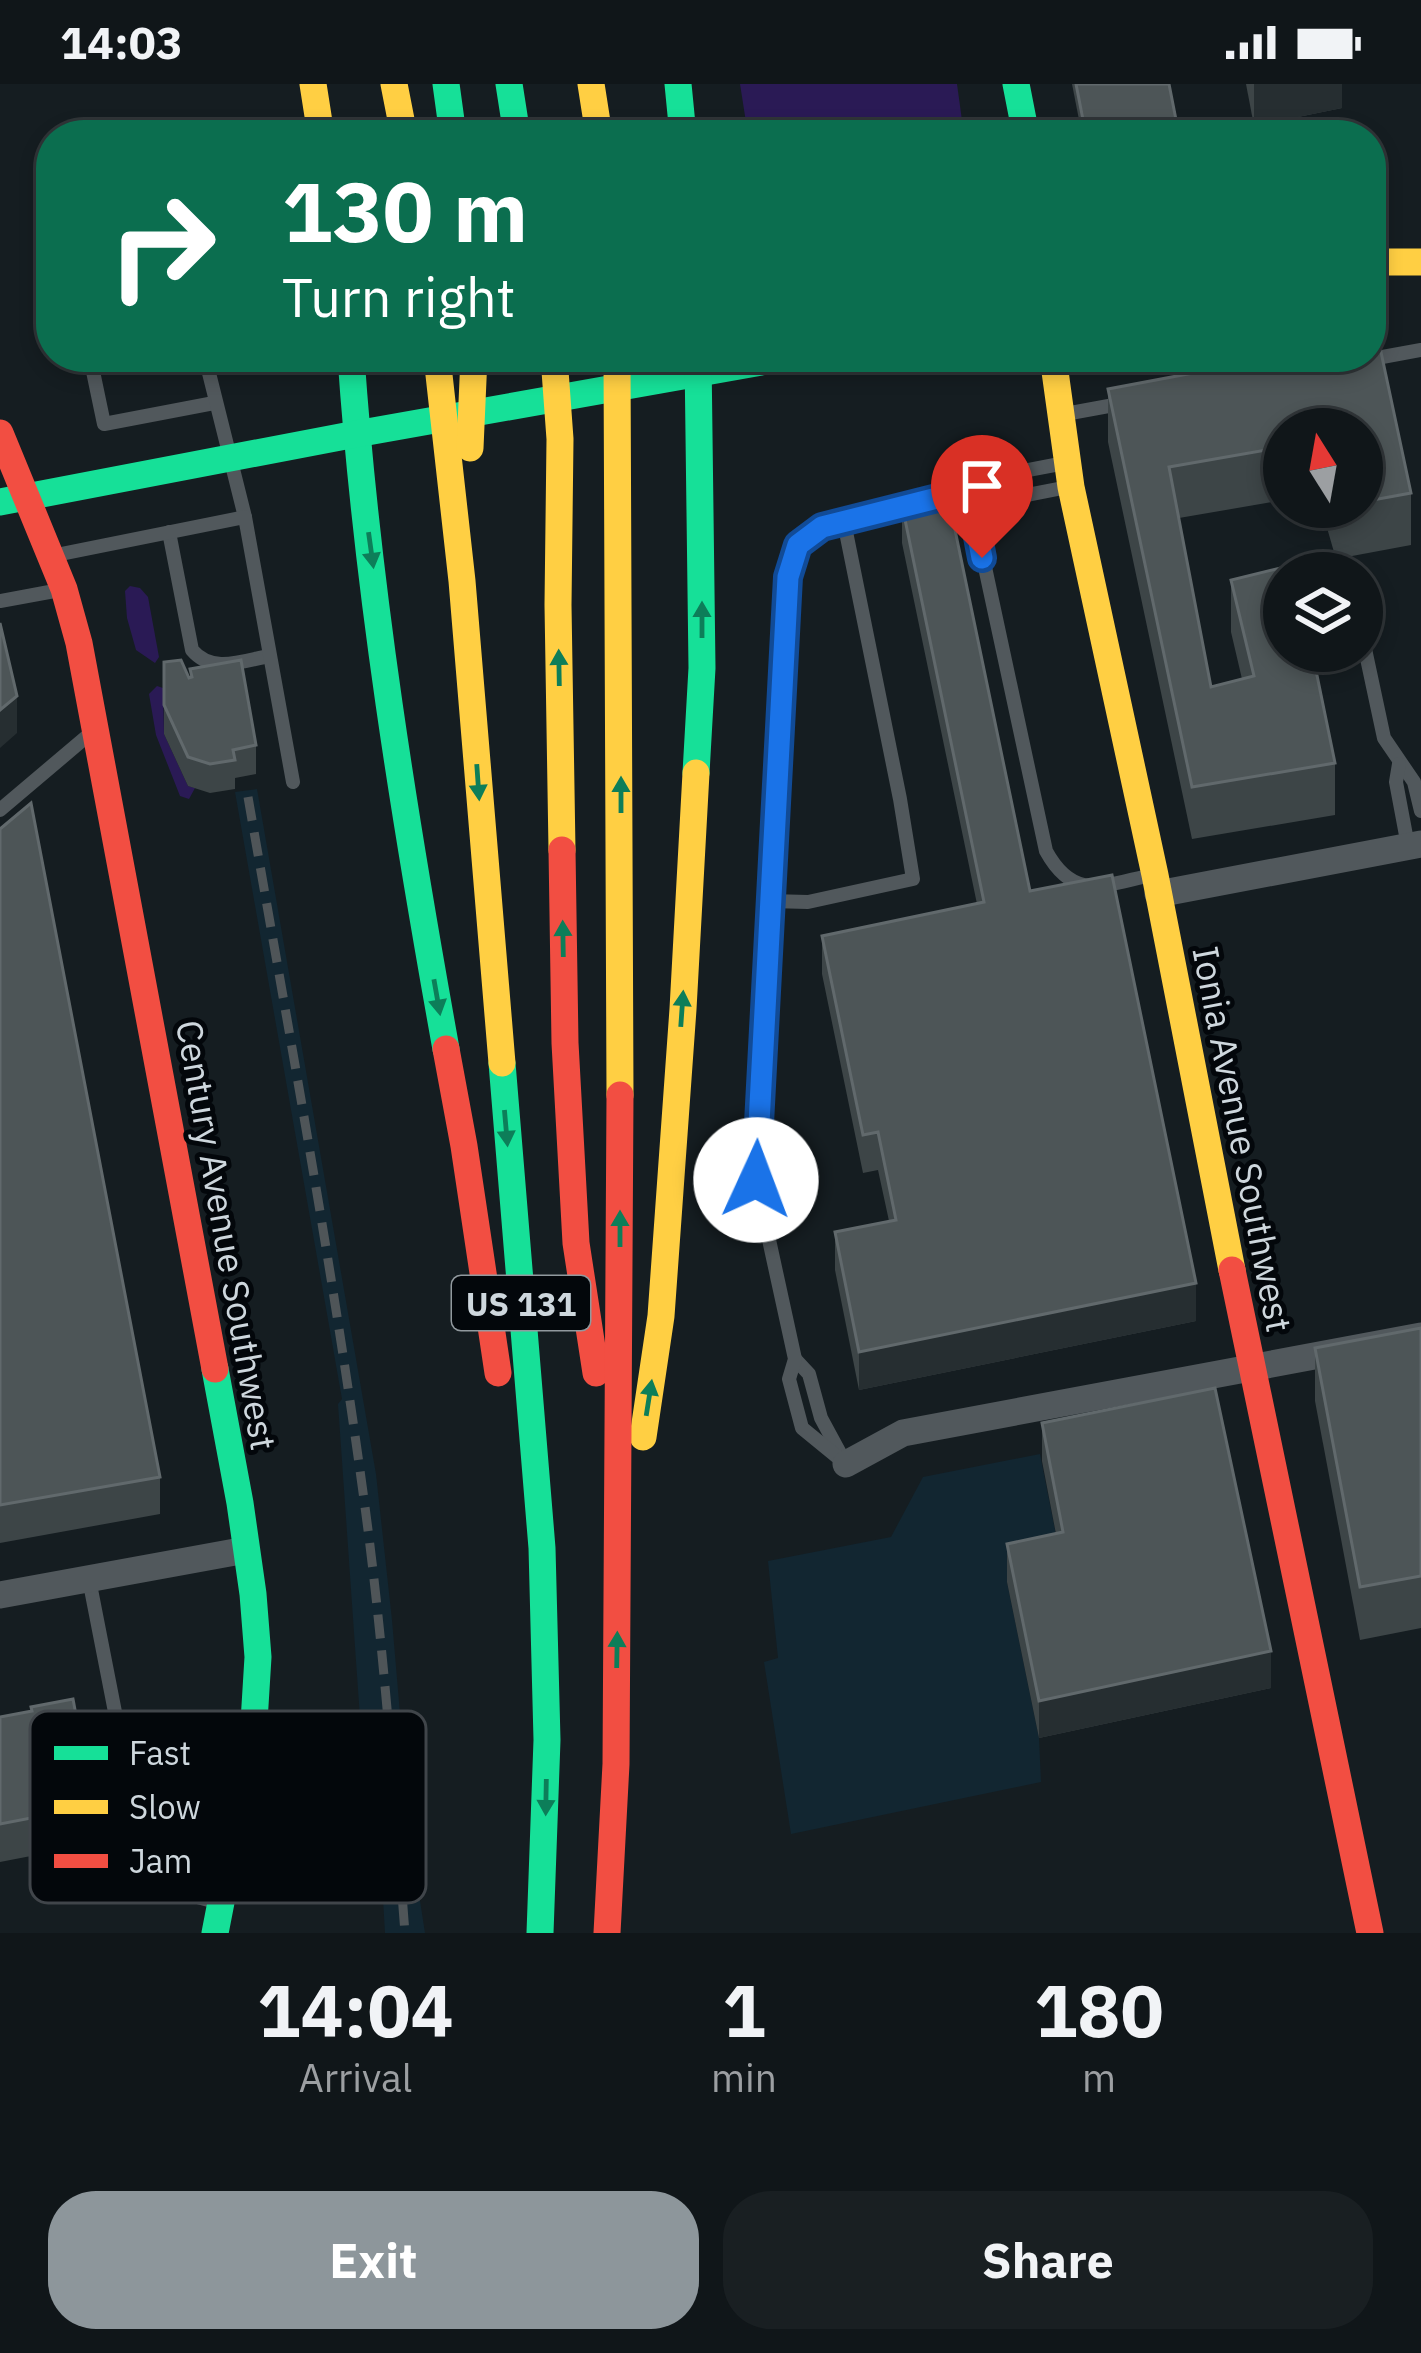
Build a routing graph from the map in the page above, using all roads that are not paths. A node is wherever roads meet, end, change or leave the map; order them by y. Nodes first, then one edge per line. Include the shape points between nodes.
1 (313, 84) edge
2 (394, 84) edge
3 (446, 84) edge
4 (509, 84) edge
5 (591, 84) edge
6 (678, 84) edge
7 (1016, 84) edge
8 (319, 120) edge
9 (401, 120) edge
10 (451, 120) edge
11 (515, 120) edge
12 (596, 120) edge
13 (682, 120) edge
14 (1023, 120) edge
15 (1386, 262) edge
16 (1421, 262) edge
17 (1421, 350) edge
18 (1386, 356) edge
19 (93, 372) edge
20 (208, 372) edge
21 (352, 372) edge
22 (439, 372) edge
23 (473, 372) edge
24 (555, 372) edge
25 (617, 372) edge
26 (698, 372) edge
27 (706, 372) edge
28 (1055, 372) edge
29 (558, 399) junction
30 (1141, 400) edge
31 (214, 403) junction
32 (1060, 415) junction
33 (0, 433) edge
34 (356, 434) junction
35 (1068, 475) junction
36 (973, 489) junction
37 (0, 502) edge
38 (244, 518) junction
39 (844, 522) junction
40 (169, 532) junction
41 (51, 556) junction
42 (462, 581) junction
43 (64, 589) junction
44 (0, 601) edge
45 (269, 656) junction
46 (1370, 672) edge
47 (96, 728) junction
48 (1399, 764) junction
49 (293, 782) dead end
50 (0, 810) edge
51 (1421, 811) edge
52 (1415, 845) edge
53 (1157, 884) junction
54 (770, 902) junction
55 (1421, 1336) edge
56 (1251, 1367) junction
57 (846, 1463) joint
58 (619, 1514) junction
59 (246, 1550) junction
60 (88, 1579) junction
61 (0, 1595) edge
62 (617, 1596) junction
63 (546, 1680) junction
64 (115, 1711) edge
65 (255, 1711) edge
66 (217, 1903) edge
67 (221, 1904) joint
68 (215, 1933) edge
69 (540, 1933) edge
70 (607, 1933) edge
71 (1370, 1933) edge

1 - 8 main road
2 - 9 main road
3 - 10 main road
4 - 11 main road
5 - 12 main road
6 - 13 main road
7 - 14 main road
15 - 16 main road
17 - 18 lane
19 - 31 lane via 104,424
20 - 31 lane
21 - 34 main road
22 - 42 main road, US 131
23 - 42 main road
24 - 29 main road
58 -> 25 main road, US 131
62 -> 26 main road via 661,1316 684,987 702,668
27 - 29 main road
28 - 32 main road, Ionia Avenue Southwest
29 - 34 main road
58 -> 29 main road via 575,1243
30 - 32 lane
31 - 38 lane
32 - 35 main road, Ionia Avenue Southwest
33 - 41 main road, Century Avenue Southwest
34 - 37 main road
34 -> 63 main road via 416,882
35 - 36 lane via 997,476
35 - 36 lane via 1006,499
35 - 53 main road, Ionia Avenue Southwest
36 - 39 lane
36 - 53 lane via 1046,850 1073,884
38 - 40 lane
38 - 45 lane
39 - 54 lane via 798,545 788,577
39 - 54 lane via 913,879 808,902
40 - 41 lane
40 - 45 lane via 191,650 224,665
41 - 43 main road, Century Avenue Southwest
42 -> 63 main road, US 131 via 542,1548
43 - 44 lane
43 - 47 main road, Century Avenue Southwest
45 - 49 lane
46 - 48 lane via 1384,738
47 - 50 lane
47 - 59 main road, Century Avenue Southwest
48 - 51 lane
48 - 52 lane via 1396,782
52 - 53 street
53 - 56 main road, Ionia Avenue Southwest
54 - 57 lane via 756,1180 802,1428
55 - 56 street
56 - 57 street via 903,1433
56 - 71 main road, Ionia Avenue Southwest
58 - 62 main road, US 131
59 - 60 street
59 - 65 main road, Century Avenue Southwest
60 - 61 street
60 - 64 lane
70 -> 62 main road, US 131
63 -> 69 main road, US 131
66 - 67 lane
67 - 68 main road, Century Avenue Southwest

